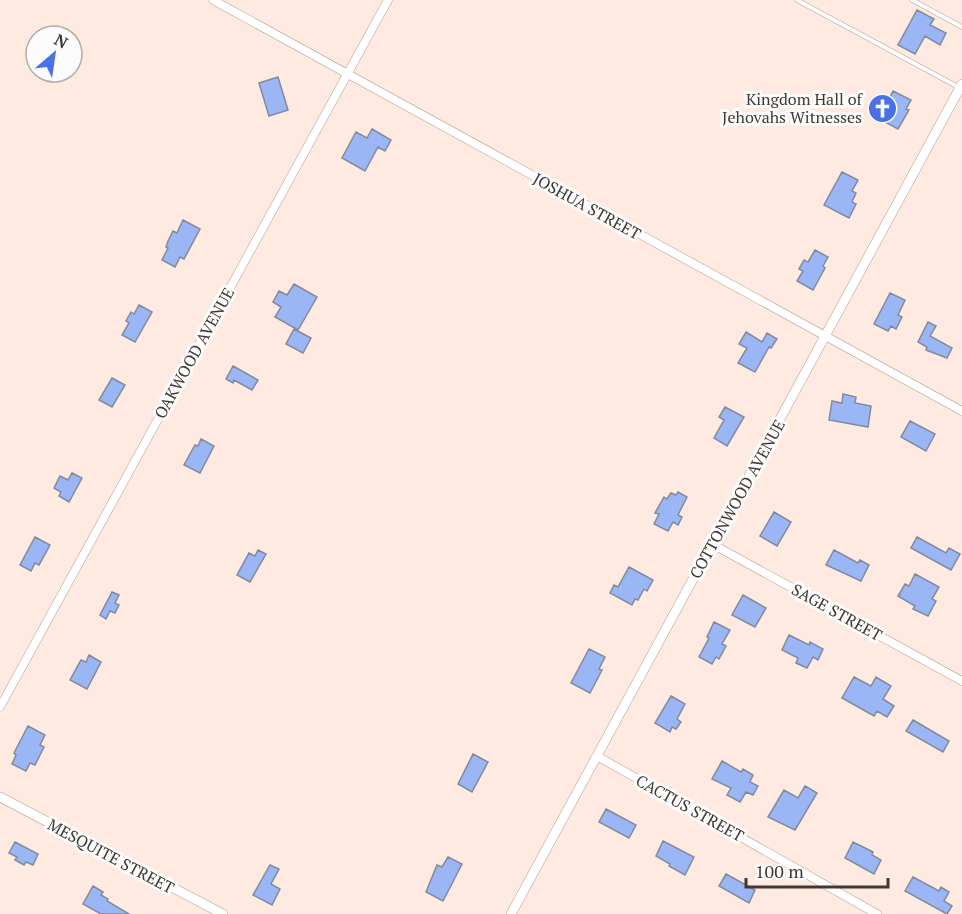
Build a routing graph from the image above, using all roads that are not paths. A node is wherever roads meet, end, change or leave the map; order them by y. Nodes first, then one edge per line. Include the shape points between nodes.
1 (213, 0) edge
2 (388, 0) edge
3 (797, 0) edge
4 (912, 0) edge
5 (962, 27) edge
6 (348, 74) junction
7 (961, 86) edge
8 (825, 336) junction
9 (962, 411) edge
10 (712, 544) junction
11 (962, 681) edge
12 (0, 707) edge
13 (597, 756) junction
14 (0, 797) edge
15 (223, 914) edge
16 (511, 914) edge
17 (877, 914) edge

1 - 6 street, JOSHUA STREET
2 - 6 street, OAKWOOD AVENUE
3 - 7 lane
4 - 5 lane
6 - 8 street, JOSHUA STREET
6 - 12 street, OAKWOOD AVENUE
7 - 8 street, COTTONWOOD AVENUE
8 - 9 street, JOSHUA STREET
8 - 10 street, COTTONWOOD AVENUE
10 - 11 street, SAGE STREET
10 - 13 street, COTTONWOOD AVENUE
13 - 16 street, COTTONWOOD AVENUE
13 - 17 street, CACTUS STREET
14 - 15 street, MESQUITE STREET

